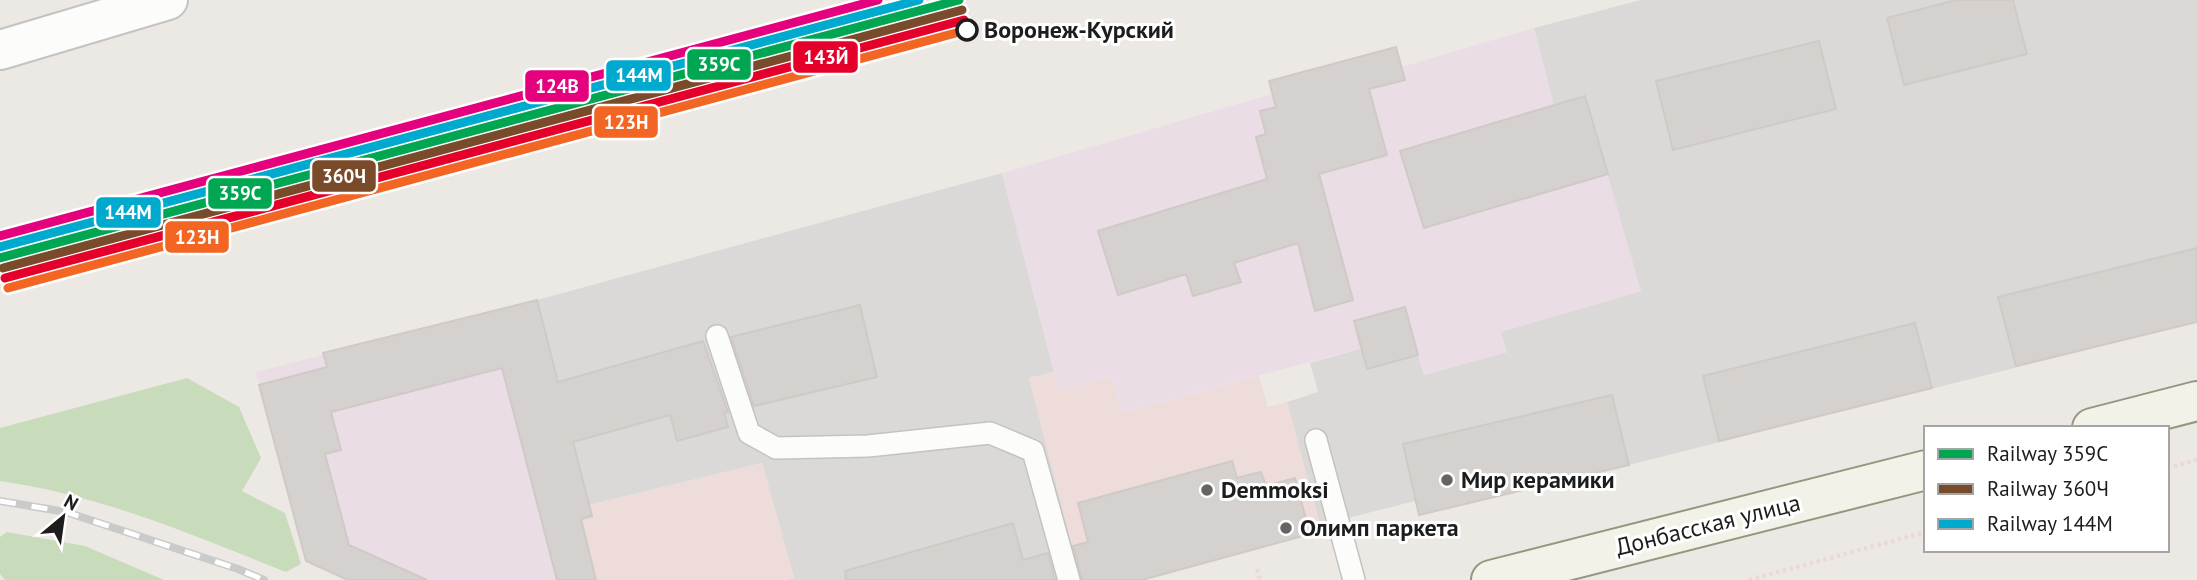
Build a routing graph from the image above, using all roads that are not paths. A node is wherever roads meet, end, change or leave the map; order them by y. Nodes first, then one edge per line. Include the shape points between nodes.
1 (168, 0) edge
2 (0, 50) edge
3 (717, 336) dead end
4 (2197, 401) edge
5 (2100, 426) edge
6 (1316, 440) dead end
7 (1924, 471) edge
8 (1069, 580) edge
9 (1354, 580) edge
10 (1491, 580) edge

1 - 2 street
3 - 8 lane via 749,433 776,448 868,446 990,433 1032,451
4 - 5 street
6 - 9 lane
7 - 10 street, Донбасская улица

